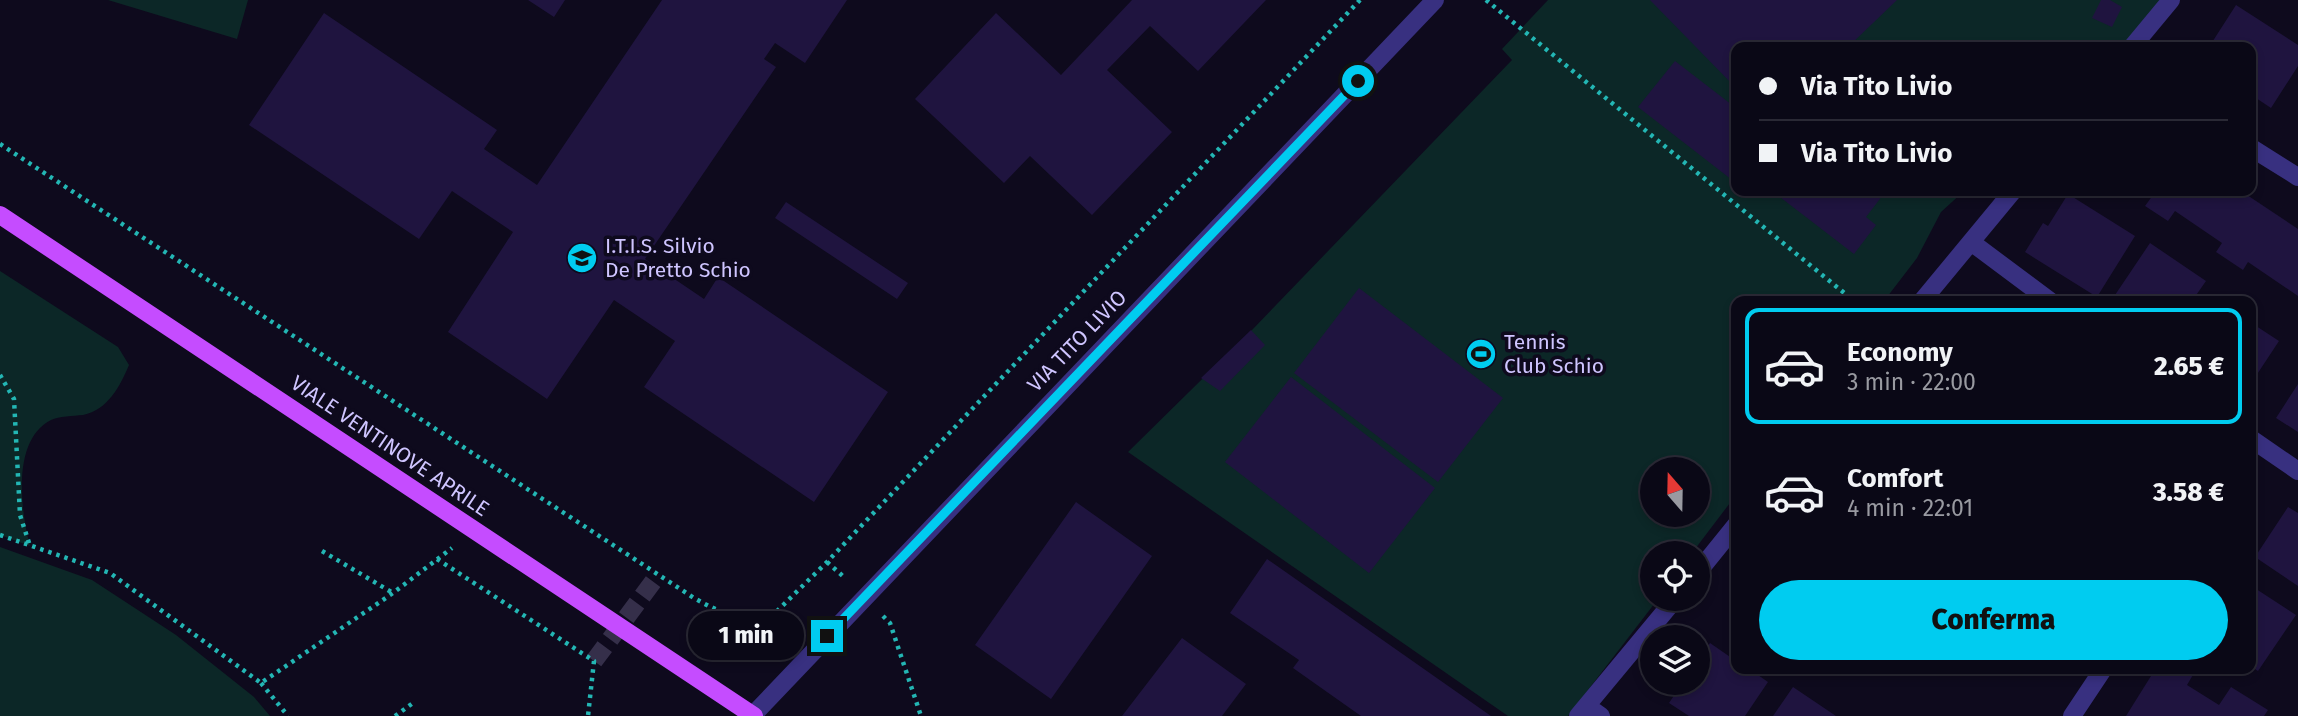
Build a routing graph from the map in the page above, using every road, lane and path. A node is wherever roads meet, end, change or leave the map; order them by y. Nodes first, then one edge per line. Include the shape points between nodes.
1 (1360, 0) edge
2 (1435, 0) edge
3 (1486, 0) edge
4 (2171, 0) edge
5 (2136, 42) edge
6 (0, 144) edge
7 (2256, 151) edge
8 (2298, 177) edge
9 (2009, 196) edge
10 (0, 215) edge
11 (1971, 242) junction
12 (1848, 296) edge
13 (1926, 296) edge
14 (2043, 296) edge
15 (0, 375) edge
16 (2256, 442) edge
17 (2298, 471) edge
18 (474, 530) junction
19 (1731, 532) edge
20 (0, 535) edge
21 (30, 546) junction
22 (322, 551) dead end
23 (1710, 557) edge
24 (437, 559) junction
25 (393, 593) junction
26 (1666, 611) edge
27 (890, 623) dead end
28 (2100, 674) edge
29 (261, 684) junction
30 (414, 703) dead end
31 (1589, 713) edge
32 (753, 715) edge
33 (288, 716) edge
34 (395, 716) edge
35 (588, 716) edge
36 (921, 716) edge
37 (2072, 716) edge

1 - 6 path via 827,562 773,615 763,618 725,615 694,598
2 - 32 street, VIA TITO LIVIO
3 - 12 path
4 - 5 street
7 - 8 street
9 - 11 street
10 - 18 main road, VIALE VENTINOVE APRILE
11 - 13 street
11 - 14 street
15 - 21 path via 14,399 20,514
16 - 17 street
18 - 24 path
18 - 32 main road, VIALE VENTINOVE APRILE
19 - 23 street
20 - 21 path
21 - 29 path via 110,573
22 - 25 path
24 - 25 path
24 - 35 path via 594,661
25 - 29 path
26 - 31 street
27 - 36 path
28 - 37 street
29 - 33 path
30 - 34 path

